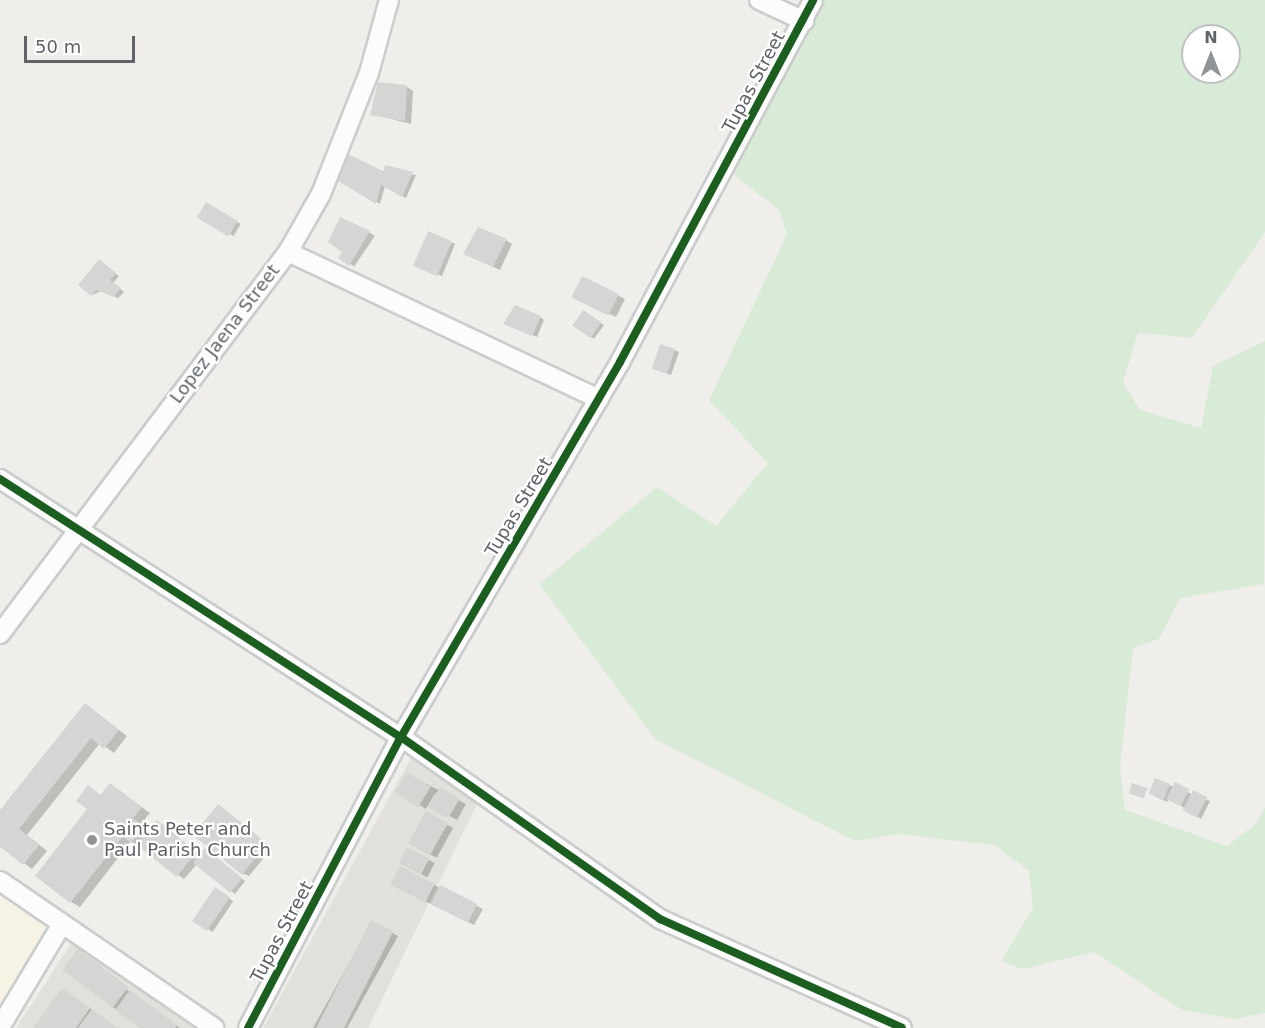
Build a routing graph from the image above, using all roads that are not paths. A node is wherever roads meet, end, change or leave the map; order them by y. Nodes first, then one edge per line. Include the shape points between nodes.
1 (388, 0) edge
2 (759, 0) edge
3 (813, 0) edge
4 (804, 21) junction
5 (288, 252) junction
6 (599, 399) junction
7 (0, 479) edge
8 (75, 530) junction
9 (0, 634) edge
10 (400, 737) junction
11 (0, 881) edge
12 (61, 926) junction
13 (0, 1026) edge
14 (216, 1028) edge
15 (248, 1028) edge
16 (902, 1028) edge

1 - 5 street, Lopez Jaena Street via 369,73 334,161
2 - 4 street
3 - 4 street, Tupas Street
4 - 6 street, Tupas Street
5 - 6 street
5 - 8 street, Lopez Jaena Street
6 - 10 street, Tupas Street
7 - 8 street
8 - 9 street, Lopez Jaena Street
8 - 10 street
10 - 15 street, Tupas Street
10 - 16 street via 660,919
11 - 12 street
12 - 13 street
12 - 14 street

